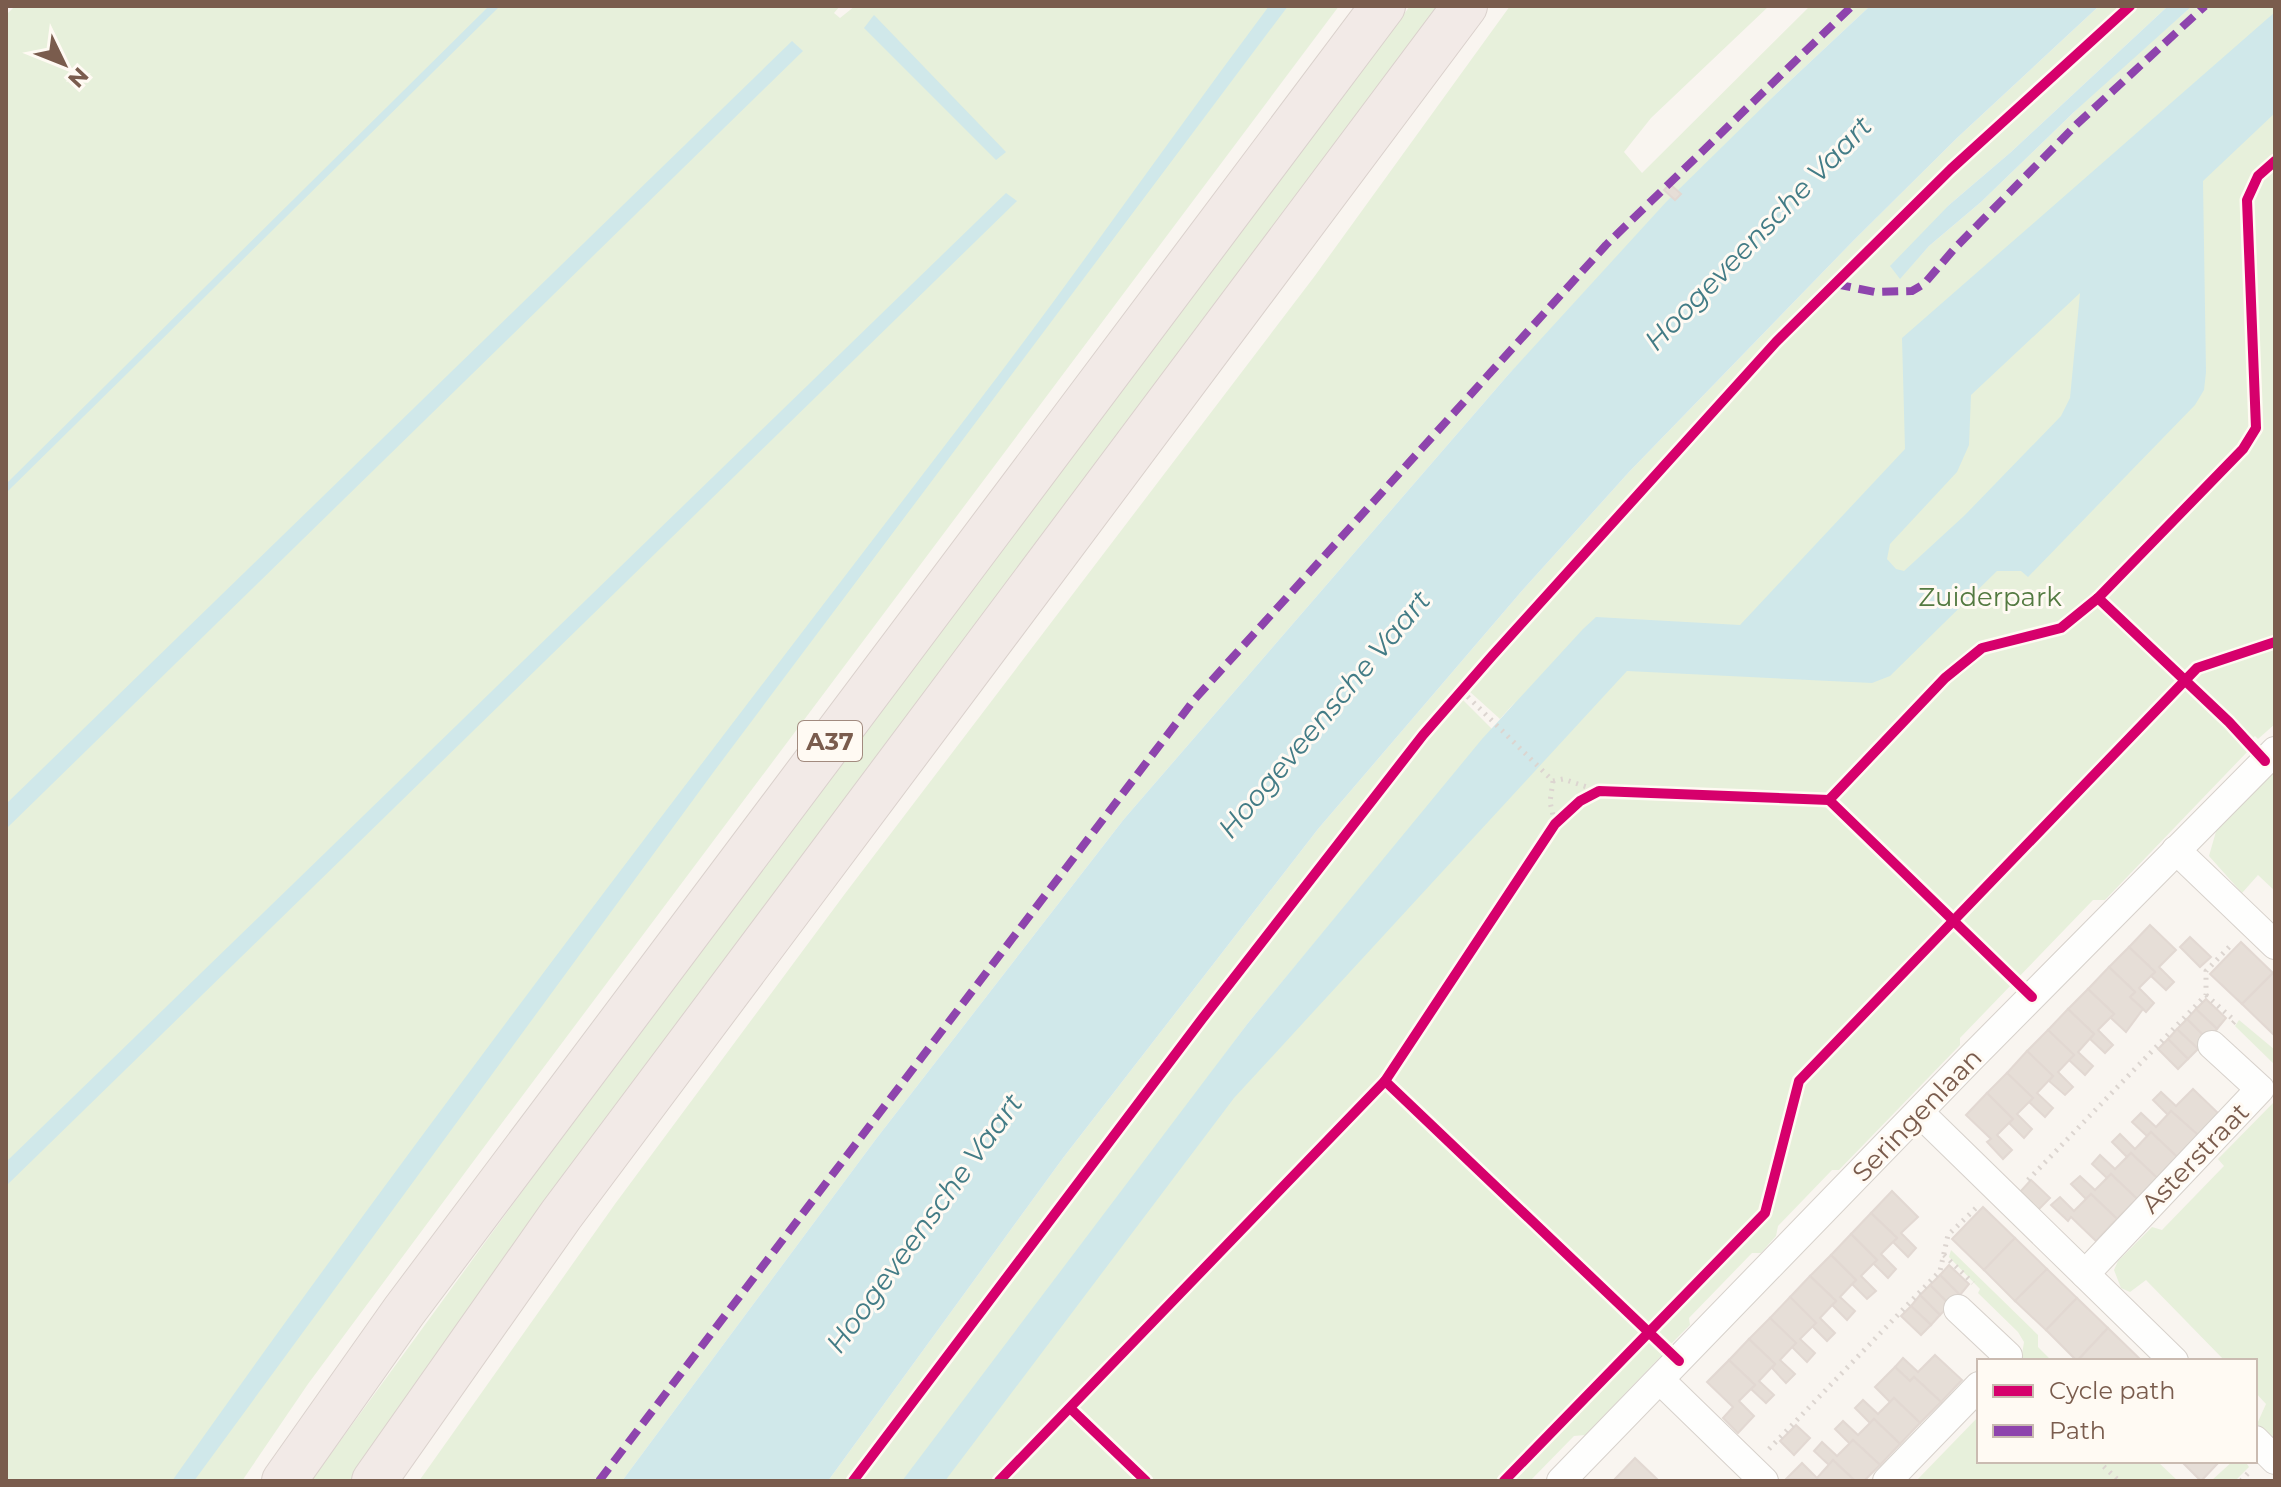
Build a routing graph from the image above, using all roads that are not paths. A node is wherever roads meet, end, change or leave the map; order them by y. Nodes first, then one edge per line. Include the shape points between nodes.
1 (1383, 6) edge
2 (1465, 6) edge
3 (2275, 751) edge
4 (2176, 850) junction
5 (2275, 945) edge
6 (2212, 1045) dead end
7 (1919, 1112) junction
8 (2085, 1274) junction
9 (1958, 1309) dead end
10 (2005, 1359) edge
11 (2172, 1359) edge
12 (1660, 1380) junction
13 (1977, 1388) edge
14 (2257, 1442) edge
15 (2275, 1460) edge
16 (1757, 1474) edge
17 (284, 1481) edge
18 (374, 1481) edge
19 (1561, 1481) edge
20 (1887, 1481) edge

1 - 17 highway, A37 via 423,1286
2 - 18 highway, A37 via 561,1215
3 - 4 street, Seringenlaan
4 - 5 street
4 - 7 street, Seringenlaan
6 - 8 street, Asterstraat via 2260,1089
7 - 8 street
7 - 12 street, Seringenlaan
8 - 11 street
9 - 10 street via 2008,1356
12 - 16 street
12 - 19 street, Seringenlaan
13 - 20 street
14 - 15 street

